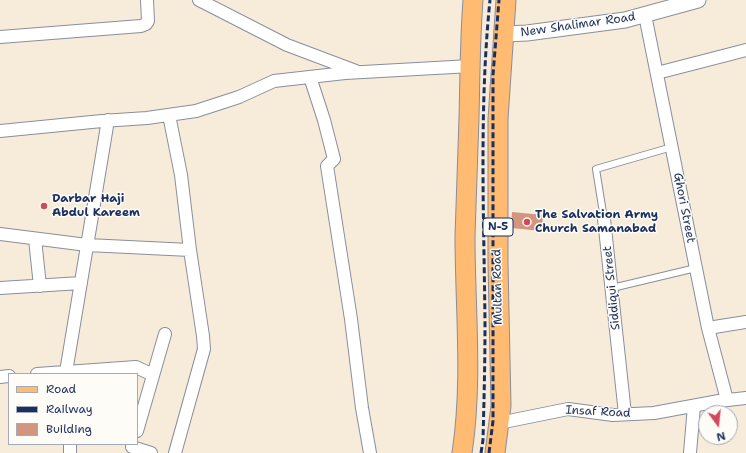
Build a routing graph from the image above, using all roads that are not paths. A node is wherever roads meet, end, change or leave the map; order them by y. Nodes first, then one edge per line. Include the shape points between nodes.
1 (147, 0) edge
2 (199, 0) edge
3 (473, 0) edge
4 (506, 0) edge
5 (698, 0) edge
6 (646, 15) junction
7 (504, 34) junction
8 (0, 36) edge
9 (746, 50) edge
10 (470, 66) junction
11 (360, 72) junction
12 (657, 73) junction
13 (310, 77) junction
14 (169, 115) junction
15 (108, 120) junction
16 (0, 131) edge
17 (672, 147) junction
18 (604, 219) joint
19 (0, 234) edge
20 (35, 239) junction
21 (87, 245) junction
22 (190, 250) junction
23 (696, 268) junction
24 (81, 283) junction
25 (40, 286) junction
26 (0, 288) edge
27 (612, 288) junction
28 (746, 322) edge
29 (708, 328) junction
30 (165, 334) dead end
31 (66, 373) edge
32 (153, 375) junction
33 (746, 398) edge
34 (727, 400) junction
35 (694, 406) junction
36 (625, 414) junction
37 (499, 422) junction
38 (138, 428) edge
39 (132, 448) edge
40 (151, 453) edge
41 (175, 453) edge
42 (370, 453) edge
43 (462, 453) edge
44 (495, 453) edge
45 (690, 453) edge

1 - 8 street via 148,21 141,26
2 - 11 street via 287,45
3 - 10 main road, N-5
4 - 7 main road, Multan Road / N-5
5 - 6 street, New Shalimar Road
6 - 7 street, New Shalimar Road via 625,20
6 - 12 street, Ghori Street
7 - 37 main road, Multan Road / N-5 via 498,126 501,406
9 - 12 street
10 - 11 street
10 - 43 main road, N-5 via 466,235 468,364
11 - 13 street
12 - 17 street, Ghori Street
13 - 14 street via 274,81 238,97 196,111
13 - 42 street via 334,159 327,166
14 - 15 street
14 - 22 street via 181,175
15 - 16 street
15 - 21 street
17 - 18 lane, Siddiqui Street via 596,169
17 - 23 street, Ghori Street
18 - 27 street, Siddiqui Street
19 - 20 street
20 - 21 street
20 - 25 street
21 - 22 street
21 - 24 street
22 - 41 street via 204,350
23 - 27 lane
23 - 29 street, Ghori Street
24 - 25 street
24 - 31 street
25 - 26 street
27 - 36 street, Siddiqui Street
28 - 29 street
29 - 34 street, Ghori Street
30 - 32 street
31 - 32 street via 136,367
32 - 38 street
33 - 34 street, Insaf Road
34 - 35 street, Insaf Road
35 - 36 street, Insaf Road via 654,413
35 - 45 street
36 - 37 street, Insaf Road via 613,415 568,409
37 - 44 main road, Multan Road / N-5
39 - 40 street

